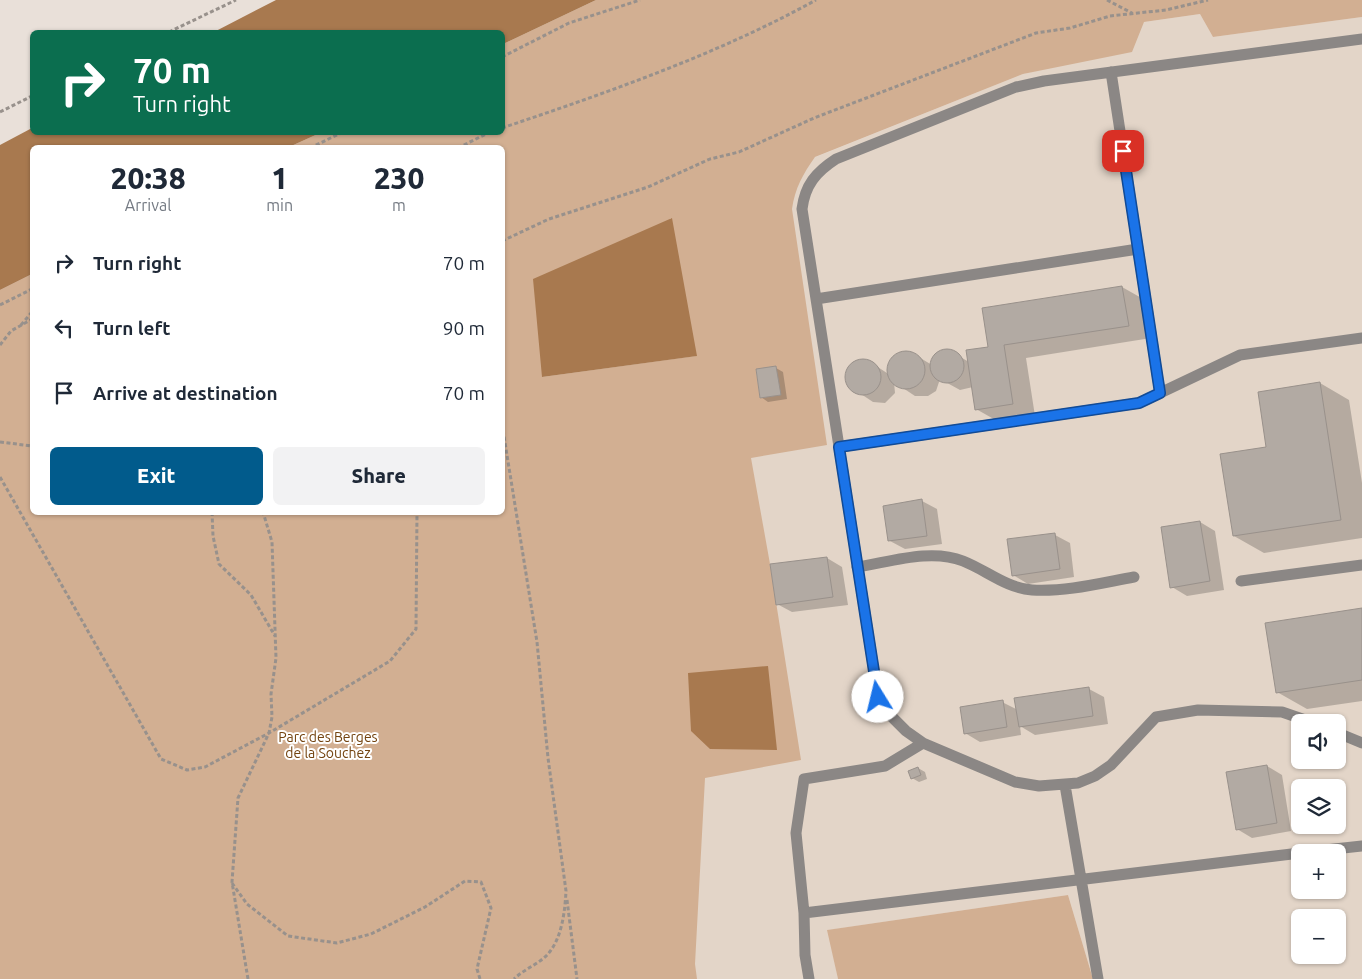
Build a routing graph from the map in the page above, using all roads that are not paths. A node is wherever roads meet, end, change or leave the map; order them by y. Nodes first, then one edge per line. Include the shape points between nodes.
1 (1362, 39) edge
2 (1111, 72) junction
3 (1138, 249) junction
4 (816, 299) junction
5 (1362, 338) edge
6 (1160, 393) junction
7 (839, 447) junction
8 (1362, 565) edge
9 (858, 567) junction
10 (1134, 577) dead end
11 (1241, 581) dead end
12 (1291, 715) edge
13 (1346, 736) edge
14 (923, 743) junction
15 (1362, 743) edge
16 (1064, 785) junction
17 (1362, 846) edge
18 (1346, 848) edge
19 (1291, 854) edge
20 (1082, 880) junction
21 (804, 914) junction
22 (809, 979) edge
23 (1098, 979) edge

1 - 2 lane
2 - 3 lane
2 - 4 lane via 1016,87 836,159 820,169 804,194 802,209
3 - 4 lane
3 - 6 lane
4 - 7 lane
5 - 6 lane via 1240,355
6 - 7 lane via 1139,403
7 - 9 lane
8 - 11 lane
9 - 10 lane via 941,556 962,560 1009,585 1030,590 1055,590
9 - 14 lane via 878,697 889,714
12 - 16 lane via 1282,712 1198,710 1156,717 1095,776
13 - 15 lane
14 - 16 lane via 1016,782 1039,786
14 - 21 lane via 885,766 804,778 796,833
16 - 20 lane
17 - 18 lane
19 - 20 lane
20 - 21 lane
20 - 23 lane
21 - 22 lane

